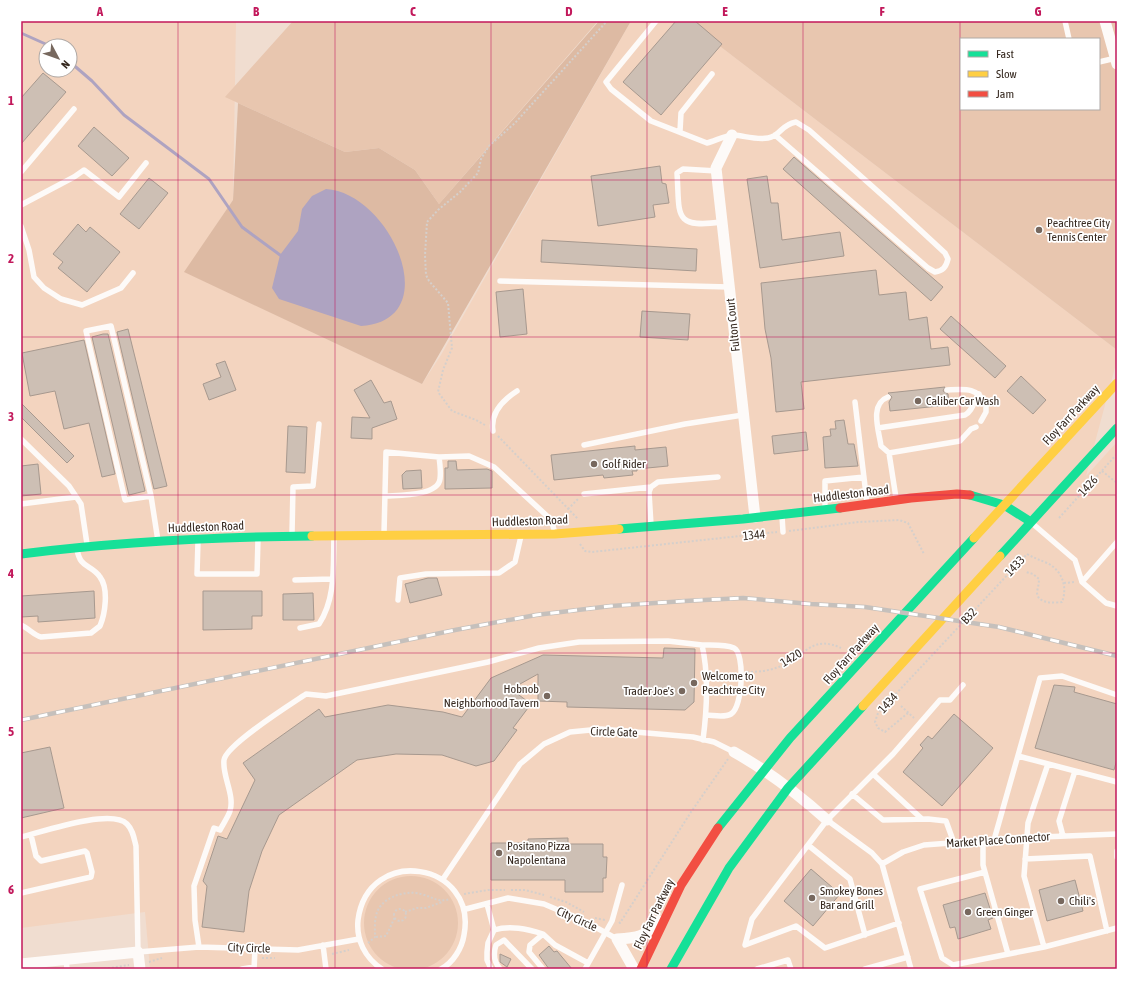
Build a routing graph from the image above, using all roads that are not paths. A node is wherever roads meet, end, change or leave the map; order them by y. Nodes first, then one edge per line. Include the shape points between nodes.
1 (656, 21) edge
2 (1065, 21) edge
3 (1105, 21) edge
4 (1069, 38) edge
5 (1116, 60) edge
6 (1100, 62) edge
7 (712, 74) dead end
8 (74, 109) dead end
9 (680, 131) junction
10 (732, 135) junction
11 (776, 136) junction
12 (146, 163) dead end
13 (717, 171) junction
14 (21, 172) edge
15 (21, 204) edge
16 (721, 222) junction
17 (21, 226) edge
18 (133, 274) dead end
19 (500, 280) dead end
20 (729, 287) junction
21 (1117, 383) edge
22 (947, 390) dead end
23 (517, 391) dead end
24 (979, 394) junction
25 (888, 397) dead end
26 (855, 402) dead end
27 (743, 415) junction
28 (979, 419) dead end
29 (319, 424) dead end
30 (973, 426) dead end
31 (878, 428) junction
32 (1117, 428) edge
33 (493, 431) dead end
34 (21, 439) edge
35 (584, 446) dead end
36 (889, 453) junction
37 (439, 457) junction
38 (718, 477) dead end
39 (864, 477) junction
40 (650, 487) junction
41 (584, 494) road end
42 (151, 496) junction
43 (386, 496) junction
44 (76, 497) junction
45 (896, 500) junction
46 (21, 504) edge
47 (867, 505) junction
48 (1004, 505) junction
49 (825, 510) junction
50 (782, 515) junction
51 (755, 517) junction
52 (1031, 522) junction
53 (651, 527) junction
54 (783, 532) road end
55 (522, 534) junction
56 (555, 534) junction
57 (292, 536) junction
58 (334, 536) junction
59 (384, 536) junction
60 (258, 537) junction
61 (198, 540) junction
62 (158, 542) junction
63 (1117, 542) edge
64 (87, 546) junction
65 (77, 547) junction
66 (21, 554) edge
67 (332, 579) junction
68 (295, 580) dead end
69 (1082, 582) junction
70 (398, 600) dead end
71 (1117, 606) edge
72 (21, 625) edge
73 (300, 628) dead end
74 (702, 644) junction
75 (963, 685) dead end
76 (1117, 695) edge
77 (706, 715) junction
78 (703, 740) junction
79 (734, 752) joint
80 (1018, 756) junction
81 (1048, 764) junction
82 (764, 769) junction
83 (1075, 771) junction
84 (873, 774) junction
85 (1117, 782) edge
86 (788, 788) junction
87 (852, 794) junction
88 (922, 819) junction
89 (827, 820) junction
90 (1117, 834) edge
91 (31, 835) junction
92 (1062, 836) junction
93 (21, 837) edge
94 (1027, 838) junction
95 (994, 840) junction
96 (983, 841) junction
97 (954, 843) junction
98 (808, 844) junction
99 (1117, 851) edge
100 (1117, 857) edge
101 (1025, 859) junction
102 (882, 864) junction
103 (985, 872) junction
104 (442, 879) junction
105 (622, 885) dead end
106 (21, 893) edge
107 (487, 904) junction
108 (466, 910) junction
109 (666, 914) junction
110 (899, 924) junction
111 (1117, 928) edge
112 (494, 930) junction
113 (1107, 931) junction
114 (606, 932) junction
115 (543, 934) junction
116 (865, 934) junction
117 (359, 939) junction
118 (504, 940) junction
119 (617, 940) junction
120 (323, 945) junction
121 (199, 947) junction
122 (1044, 947) junction
123 (255, 949) junction
124 (138, 952) junction
125 (1008, 954) junction
126 (908, 957) junction
127 (588, 963) junction
128 (21, 964) edge
129 (66, 964) edge
130 (140, 966) edge
131 (880, 967) edge
132 (254, 968) edge
133 (242, 969) edge
134 (326, 969) edge
135 (382, 969) edge
136 (441, 969) edge
137 (491, 969) edge
138 (500, 969) edge
139 (532, 969) edge
140 (543, 969) edge
141 (585, 969) edge
142 (634, 969) edge
143 (641, 969) edge
144 (671, 969) edge
145 (757, 969) edge
146 (791, 969) edge
147 (865, 969) edge
148 (911, 969) edge

1 - 9 lane via 606,82 611,89 651,120
2 - 4 lane
3 - 5 street
5 - 6 lane
7 - 9 lane via 682,113
8 - 14 lane
9 - 10 lane via 707,143
10 - 11 lane via 759,139
10 - 13 street, Fulton Court
11 - 11 lane via 928,268 935,272 946,266 948,259 945,253 809,130 796,122 786,124
12 - 15 lane via 119,197 84,170
13 - 16 street, Fulton Court
13 - 16 lane via 683,169 677,173 680,212 683,219 690,223
16 - 20 street, Fulton Court
17 - 18 lane via 34,277 44,288 61,298 82,305 121,288
19 - 20 lane
20 - 27 street, Fulton Court
21 - 48 main road, Floy Farr Parkway
22 - 24 lane via 970,389
23 - 33 lane via 505,399 495,412
24 - 28 lane via 986,404 986,412
24 - 31 lane via 969,413 965,415
25 - 31 lane via 878,405
26 - 39 lane
27 - 35 lane via 685,424
27 - 51 street, Fulton Court
29 - 57 lane via 313,486 293,487
30 - 36 lane via 960,441
31 - 36 lane via 881,446
32 - 52 main road
34 - 44 lane via 70,486
36 - 45 lane
37 - 43 lane via 440,479 436,487 425,492
37 - 43 lane via 386,452
37 - 56 lane via 469,456 494,468 546,515
38 - 40 lane via 658,482
39 - 47 lane
39 - 49 lane via 825,481
40 - 41 lane
40 - 53 lane
42 - 42 lane via 125,500 86,331 111,326
42 - 62 lane
43 - 59 lane
44 - 46 lane
44 - 64 lane via 81,504
45 - 47 main road, Huddleston Road
45 - 48 main road, Huddleston Road via 957,494
47 - 49 main road, Huddleston Road
48 - 52 main road, Huddleston Road
48 - 82 main road, Floy Farr Parkway
49 - 50 main road, Huddleston Road
50 - 51 main road, Huddleston Road
50 - 54 lane
51 - 53 main road, Huddleston Road
52 - 69 lane via 1075,560
52 - 86 main road
53 - 56 main road, Huddleston Road
55 - 56 main road, Huddleston Road
55 - 59 main road, Huddleston Road
55 - 70 lane via 515,562 499,573 426,574 400,578
57 - 58 main road, Huddleston Road
57 - 60 main road, Huddleston Road
58 - 59 main road, Huddleston Road
58 - 67 lane
60 - 61 main road, Huddleston Road
60 - 61 lane via 257,574 197,574
61 - 62 main road, Huddleston Road
62 - 64 main road, Huddleston Road
63 - 69 lane
64 - 65 main road, Huddleston Road
65 - 66 main road, Huddleston Road
65 - 72 lane via 80,561 100,576 103,582 104,604 100,626 91,633 41,637
67 - 68 lane
67 - 73 lane via 326,614 319,624
69 - 71 lane via 1106,603
74 - 77 lane via 706,660
74 - 77 lane via 734,648 740,657 741,697 737,708 727,716
74 - 121 lane via 668,641 579,642 540,648 483,663 326,696 306,694 228,750 224,758 230,810 220,830 214,828 194,886
75 - 84 lane via 950,700 940,700
76 - 80 lane via 1062,676 1040,678
77 - 78 lane
78 - 79 lane, Circle Gate via 714,742
78 - 104 lane, Circle Gate via 694,737 601,729 570,732 544,744 520,764
79 - 82 street
80 - 81 lane
80 - 95 lane
81 - 83 lane
81 - 94 lane via 1028,823
82 - 86 street
82 - 109 main road, Floy Farr Parkway via 700,855
83 - 85 lane
83 - 92 lane via 1059,821
84 - 87 lane
84 - 88 lane
86 - 89 street
86 - 144 main road via 730,868 692,929
87 - 88 lane via 883,820
87 - 89 lane
88 - 97 lane via 946,820
89 - 98 lane
89 - 102 lane via 872,853
90 - 92 lane, Market Place Connector
91 - 93 lane
91 - 106 lane via 36,856 41,861 85,851 92,872 89,879
91 - 124 lane via 98,818 117,819 126,823 133,834 136,846
92 - 94 lane, Market Place Connector
94 - 95 lane, Market Place Connector
94 - 101 lane
95 - 96 lane, Market Place Connector
96 - 97 lane, Market Place Connector
96 - 103 lane
97 - 102 lane, Market Place Connector via 924,845 903,852
98 - 116 lane via 850,879
98 - 116 lane via 752,919 745,945 796,926 825,948
99 - 100 lane
101 - 113 lane via 1090,856
101 - 122 lane via 1024,876
102 - 110 lane
103 - 125 lane
103 - 125 lane via 920,888 942,958 953,966
104 - 108 lane via 458,896
104 - 117 lane via 422,870 402,870 388,875 364,898 357,928
105 - 114 lane via 612,921
107 - 108 lane, City Circle
107 - 112 lane
107 - 114 lane, City Circle via 508,898 544,904
108 - 136 lane via 463,942 455,956
109 - 119 street via 651,930 637,938
109 - 143 main road, Floy Farr Parkway
110 - 116 lane
110 - 126 lane
111 - 113 lane
112 - 115 lane via 528,929
112 - 118 lane via 500,933
112 - 137 lane via 487,952
113 - 122 lane
114 - 119 lane, City Circle
114 - 127 lane
115 - 127 lane via 555,945
115 - 140 lane via 530,945 529,952
117 - 120 lane, City Circle
117 - 135 lane via 368,956
118 - 138 lane via 496,945 494,950 496,965
118 - 139 lane
119 - 142 street, City Circle
120 - 123 lane, City Circle via 298,950
120 - 134 lane
121 - 123 lane, City Circle
121 - 124 lane, City Circle
122 - 125 lane
123 - 132 lane
124 - 129 street
124 - 130 street
126 - 131 lane
126 - 148 lane
127 - 141 lane
128 - 129 street
131 - 147 lane
132 - 133 lane
145 - 146 lane via 788,960

